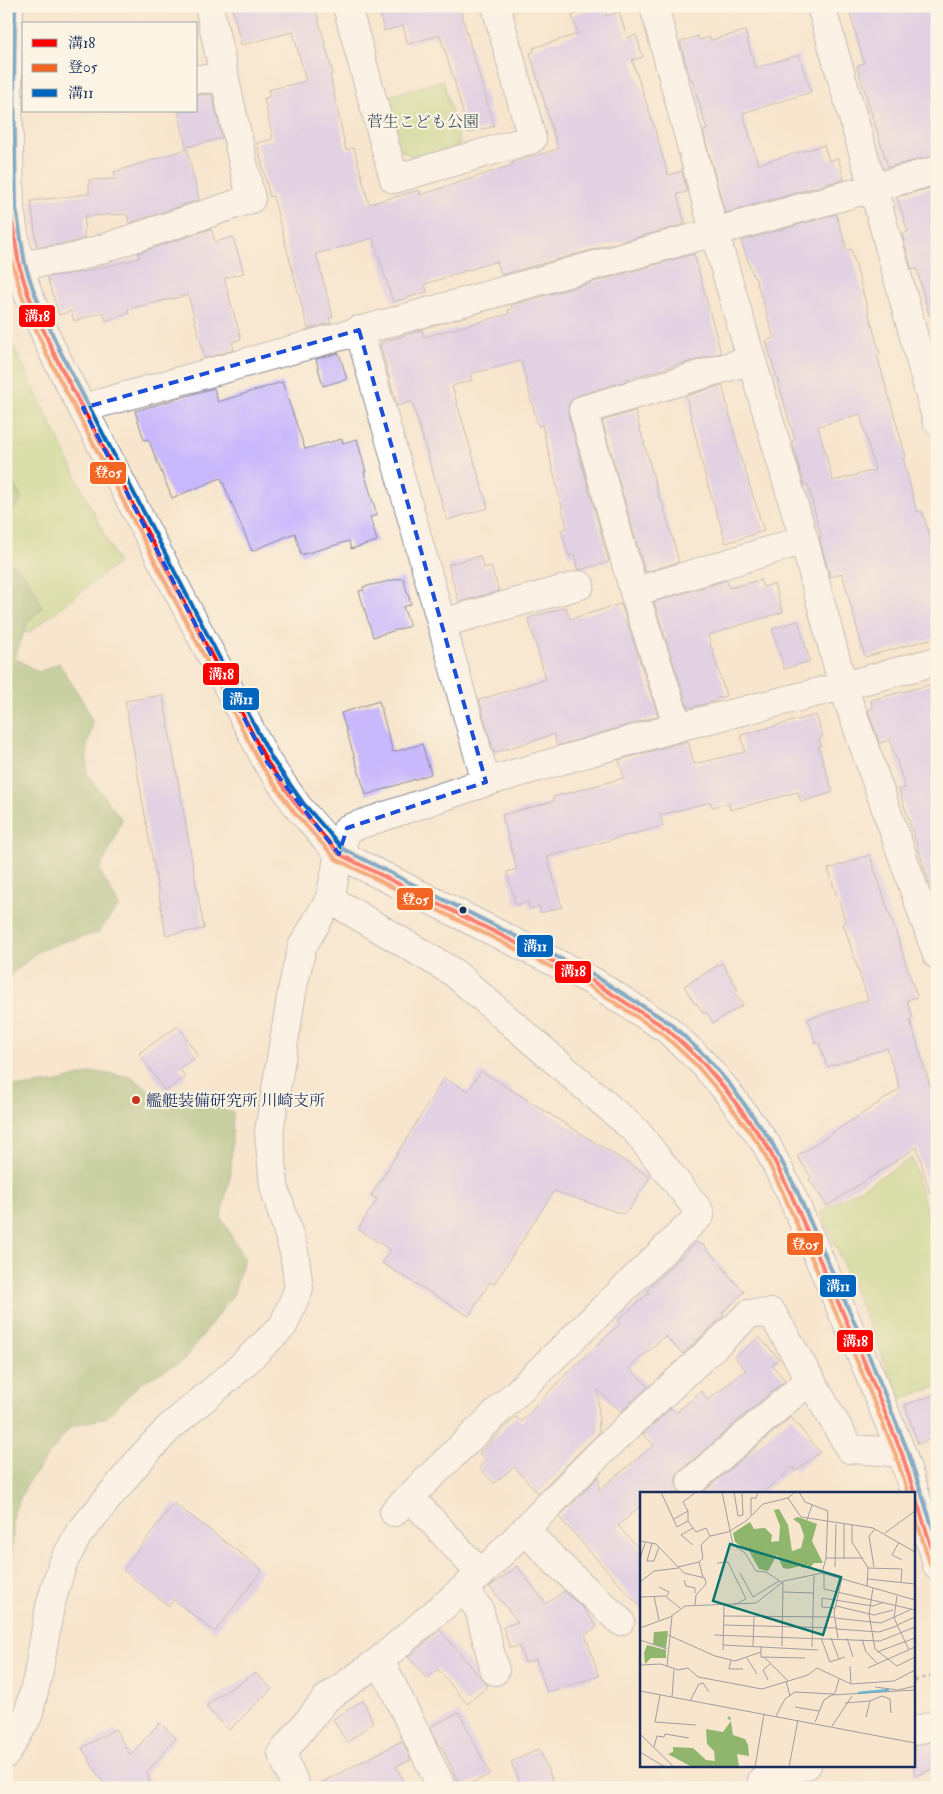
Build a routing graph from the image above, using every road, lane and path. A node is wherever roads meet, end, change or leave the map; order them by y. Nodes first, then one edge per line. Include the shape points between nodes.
1 (9, 6) edge
2 (209, 6) edge
3 (347, 6) edge
4 (496, 6) edge
5 (654, 6) edge
6 (821, 6) edge
7 (224, 78) junction
8 (198, 79) edge
9 (16, 86) edge
10 (937, 170) edge
11 (874, 187) junction
12 (714, 231) junction
13 (19, 265) junction
14 (17, 296) edge
15 (360, 330) junction
16 (751, 360) junction
17 (82, 408) junction
18 (937, 421) edge
19 (804, 540) junction
20 (580, 585) dead end
21 (634, 592) junction
22 (442, 623) junction
23 (937, 660) edge
24 (844, 686) junction
25 (678, 727) junction
26 (486, 782) junction
27 (339, 854) junction
28 (330, 899) junction
29 (937, 955) edge
30 (810, 1380) junction
31 (902, 1454) junction
32 (691, 1482) dead end
33 (914, 1492) edge
34 (916, 1497) edge
35 (525, 1530) junction
36 (937, 1566) edge
37 (473, 1582) junction
38 (620, 1621) dead end
39 (380, 1660) junction
40 (495, 1671) dead end
41 (937, 1674) edge
42 (916, 1680) edge
43 (937, 1724) edge
44 (916, 1731) edge
45 (6, 1754) edge
46 (805, 1766) edge
47 (762, 1780) dead end
48 (296, 1788) edge
49 (442, 1788) edge

1 - 9 street
2 - 7 street
3 - 4 street via 394,179 532,139
5 - 12 street
6 - 11 street
7 - 8 street
7 - 13 street via 251,199 74,258
9 - 13 street via 10,210
10 - 11 street
11 - 12 street
11 - 18 street
12 - 15 street
12 - 16 street
13 - 14 street
14 - 17 street via 54,352
15 - 17 street
15 - 22 street
16 - 19 street
16 - 21 street via 583,410
17 - 27 street via 267,762 298,807
19 - 21 street
19 - 24 street
20 - 22 street
21 - 25 street
22 - 26 street
23 - 24 street
24 - 25 street
24 - 29 street
25 - 26 street
26 - 27 street via 349,827
27 - 28 street
27 - 31 street via 592,981 667,1029 702,1062 766,1144 821,1261
28 - 37 street via 453,972 636,1131 700,1215 402,1505
28 - 45 street via 302,947 269,1132 274,1186 294,1252 299,1288 283,1326 169,1428 78,1535 62,1565 50,1606 28,1716
30 - 31 street via 850,1449
30 - 32 street
30 - 35 street via 772,1313 749,1314 602,1451
31 - 33 street
34 - 36 street
35 - 37 street
35 - 38 street
37 - 39 street
37 - 40 street
39 - 48 street via 326,1700 282,1753
39 - 49 street
41 - 42 path
43 - 44 street
46 - 47 street

